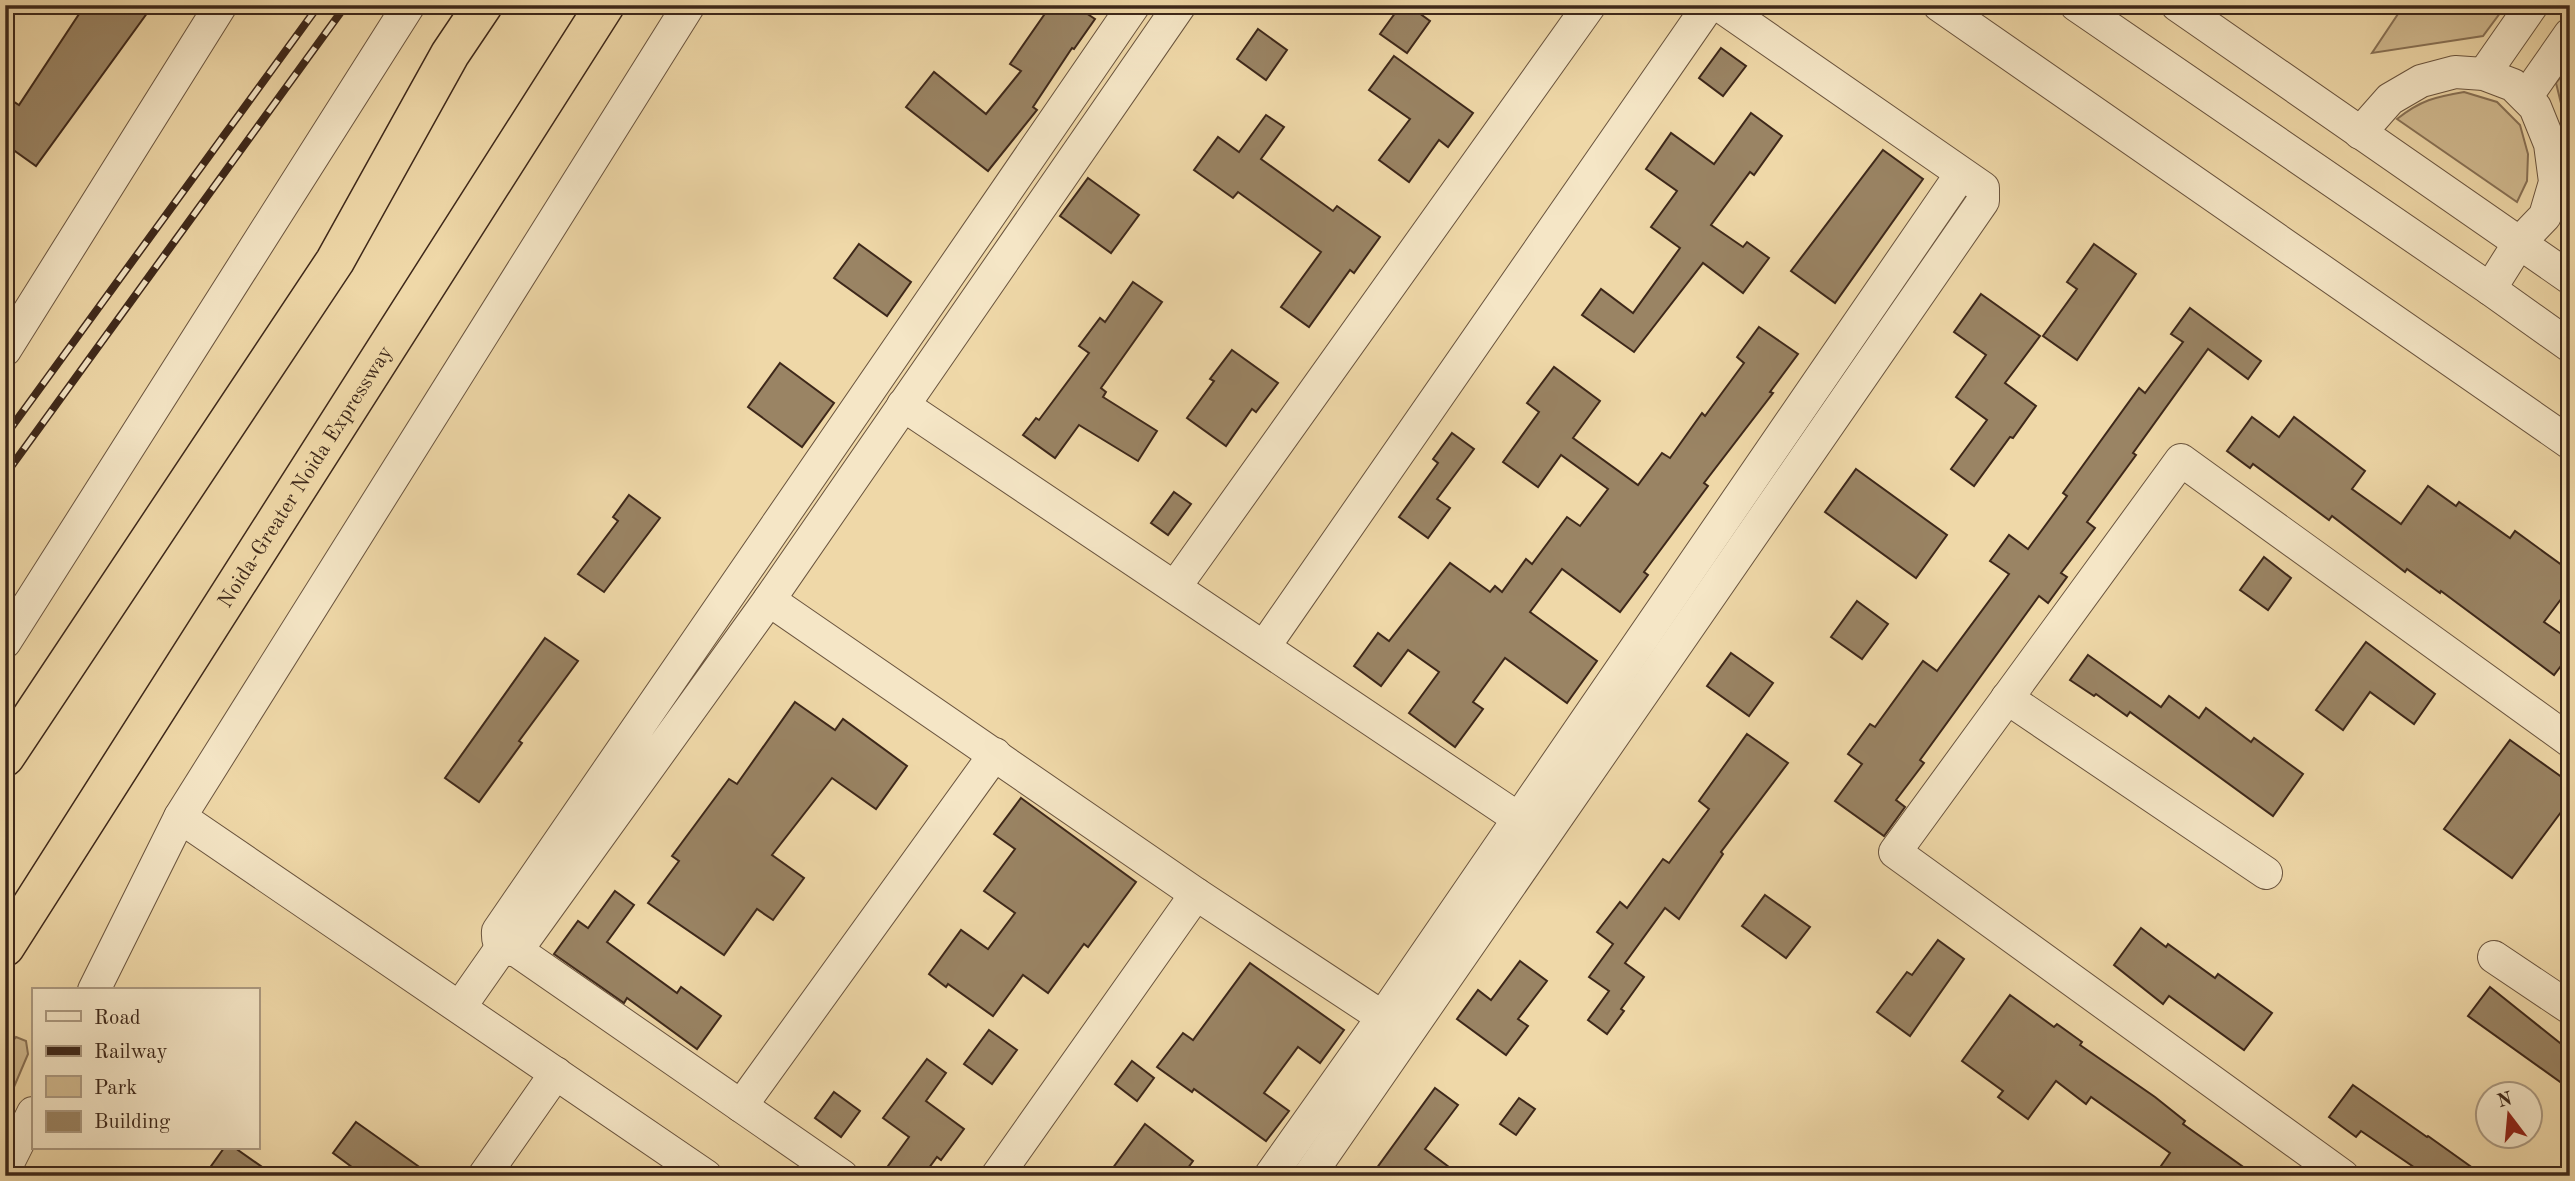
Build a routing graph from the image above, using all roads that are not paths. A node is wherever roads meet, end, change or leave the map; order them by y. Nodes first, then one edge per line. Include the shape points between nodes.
1 (221, 5) edge
2 (409, 5) edge
3 (470, 5) edge
4 (483, 5) edge
5 (690, 5) edge
6 (1134, 5) edge
7 (1180, 5) edge
8 (1590, 5) edge
9 (1709, 5) edge
10 (1719, 5) edge
11 (1939, 5) edge
12 (2076, 5) edge
13 (2176, 5) edge
14 (2532, 5) edge
15 (605, 6) edge
16 (2570, 34) edge
17 (450, 54) junction
18 (2484, 74) junction
19 (2526, 97) junction
20 (2360, 133) junction
21 (1961, 174) junction
22 (2519, 243) junction
23 (2570, 278) edge
24 (2490, 289) junction
25 (2570, 346) edge
26 (5, 350) edge
27 (903, 405) junction
28 (1793, 418) junction
29 (1820, 436) junction
30 (2570, 443) edge
31 (1175, 587) junction
32 (769, 600) junction
33 (6, 640) edge
34 (1264, 647) junction
35 (2007, 698) junction
36 (2570, 741) edge
37 (995, 754) junction
38 (5, 757) edge
39 (180, 817) junction
40 (1518, 818) junction
41 (1544, 836) junction
42 (59, 861) junction
43 (2266, 873) dead end
44 (1196, 894) junction
45 (5, 947) edge
46 (509, 948) junction
47 (2494, 957) dead end
48 (5, 979) edge
49 (95, 988) edge
50 (460, 1007) junction
51 (2570, 1008) edge
52 (1395, 1026) junction
53 (556, 1073) junction
54 (741, 1106) junction
55 (32, 1115) edge
56 (5, 1169) edge
57 (484, 1176) edge
58 (706, 1176) edge
59 (842, 1176) edge
60 (997, 1176) edge
61 (1270, 1176) edge
62 (1308, 1176) edge
63 (2343, 1176) edge

1 - 26 street
2 - 33 street
3 - 17 highway
4 - 17 highway
5 - 39 street
6 - 46 street via 498,931 497,939
7 - 27 street
8 - 31 street
9 - 34 street
10 - 21 street
11 - 30 street
12 - 24 street
13 - 20 street
14 - 18 street
15 - 42 highway, Noida-Greater Noida Expressway
16 - 19 street
17 - 38 highway via 335,261
18 - 19 street via 2514,85
18 - 20 street via 2455,72 2421,80 2390,99
19 - 22 street via 2550,144 2555,182 2545,216
20 - 22 street
21 - 28 street
21 - 29 street via 1983,188 1983,201
22 - 23 street
22 - 24 street
24 - 25 street
27 - 31 street
27 - 32 street
28 - 29 street
28 - 40 street
29 - 41 street
31 - 34 street
32 - 37 street
32 - 46 street
34 - 40 street
35 - 36 street via 2181,460
35 - 43 street
35 - 63 street via 1895,852
37 - 44 street
37 - 54 street
39 - 49 street
39 - 50 street
40 - 41 street
40 - 52 street
41 - 52 street
42 - 45 highway, Noida-Greater Noida Expressway
42 - 48 highway
44 - 52 street
44 - 60 street
46 - 50 street
46 - 54 street
47 - 51 street
50 - 53 street
52 - 61 street
52 - 62 street
53 - 57 street
53 - 58 street
54 - 59 street
55 - 56 street

